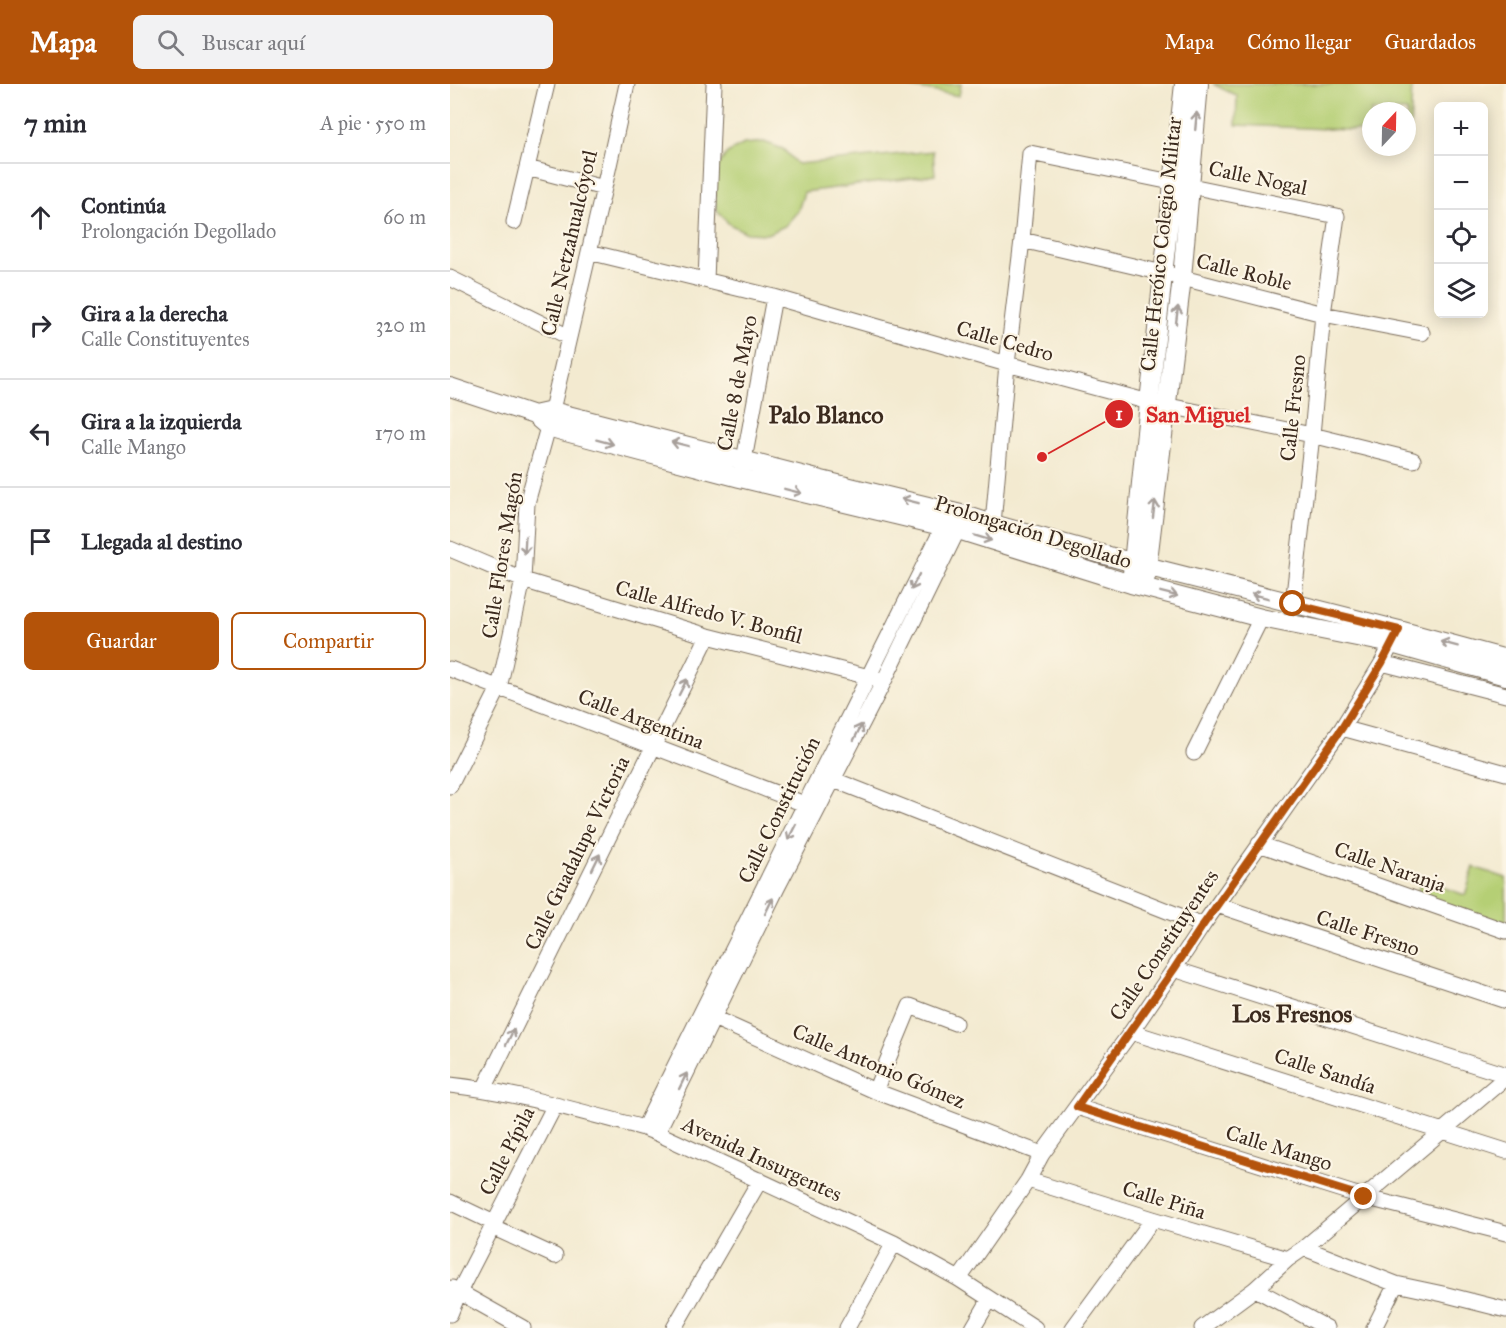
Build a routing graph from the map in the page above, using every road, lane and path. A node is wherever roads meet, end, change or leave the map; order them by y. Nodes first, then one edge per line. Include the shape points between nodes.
1 (547, 84) edge
2 (627, 84) edge
3 (714, 84) edge
4 (1184, 84) edge
5 (1199, 84) edge
6 (527, 168) junction
7 (1172, 183) junction
8 (1191, 185) junction
9 (604, 188) junction
10 (1336, 216) joint
11 (514, 222) dead end
12 (1022, 240) junction
13 (589, 252) junction
14 (1163, 273) junction
15 (450, 278) edge
16 (1182, 278) junction
17 (706, 280) junction
18 (774, 297) junction
19 (1323, 314) junction
20 (1422, 333) dead end
21 (569, 337) junction
22 (1007, 364) junction
23 (450, 387) edge
24 (1158, 404) junction
25 (545, 417) junction
26 (1312, 435) junction
27 (1413, 460) dead end
28 (742, 469) junction
29 (954, 521) junction
30 (993, 524) junction
31 (450, 549) edge
32 (1141, 565) junction
33 (524, 580) junction
34 (1138, 586) junction
35 (1293, 604) junction
36 (1261, 618) junction
37 (708, 636) junction
38 (1395, 637) junction
39 (1506, 659) edge
40 (1382, 663) junction
41 (450, 669) edge
42 (868, 676) junction
43 (1506, 676) edge
44 (884, 681) junction
45 (499, 688) junction
46 (1506, 695) edge
47 (1342, 728) junction
48 (653, 746) junction
49 (1194, 753) dead end
50 (1506, 773) edge
51 (834, 780) junction
52 (450, 786) edge
53 (812, 807) junction
54 (1259, 844) junction
55 (1216, 905) junction
56 (1203, 925) junction
57 (1506, 931) edge
58 (1174, 969) junction
59 (1506, 1001) edge
60 (708, 1016) junction
61 (955, 1023) dead end
62 (1131, 1032) junction
63 (1506, 1076) edge
64 (450, 1085) edge
65 (484, 1089) junction
66 (875, 1091) junction
67 (555, 1105) junction
68 (1077, 1107) junction
69 (650, 1131) junction
70 (1444, 1131) junction
71 (1506, 1151) edge
72 (1042, 1154) junction
73 (1028, 1179) junction
74 (759, 1180) junction
75 (1364, 1197) junction
76 (450, 1202) edge
77 (1153, 1220) junction
78 (493, 1225) junction
79 (1506, 1233) edge
80 (894, 1243) junction
81 (1304, 1248) junction
82 (555, 1256) dead end
83 (1288, 1259) junction
84 (958, 1279) junction
85 (1395, 1284) junction
86 (1255, 1289) junction
87 (455, 1290) edge
88 (990, 1299) junction
89 (1506, 1310) edge
90 (450, 1314) edge
91 (523, 1328) edge
92 (674, 1328) edge
93 (847, 1328) edge
94 (973, 1328) edge
95 (1035, 1328) edge
96 (1073, 1328) edge
97 (1202, 1328) edge
98 (1327, 1328) edge
99 (1374, 1328) edge

1 - 6 street
2 - 9 street, Calle Netzahualcóyotl
3 - 17 street
4 - 7 street, Calle Heróico Colegio Militar
8 -> 5 street, Calle Heróico Colegio Militar
6 - 9 street
6 - 11 street
7 - 8 street, Calle Nogal
7 - 12 street, Calle Nogal via 1030,153
7 - 14 street, Calle Heróico Colegio Militar
8 - 10 street, Calle Nogal
8 - 16 street, Calle Heróico Colegio Militar
9 - 13 street, Calle Netzahualcóyotl
10 - 19 street, Calle Fresno
12 - 14 street, Calle Roble
12 - 22 street
13 - 17 street, Calle Cedro
13 - 21 street, Calle Netzahualcóyotl
14 - 16 street, Calle Roble
14 - 24 street, Calle Heróico Colegio Militar
15 - 21 street
16 - 19 street, Calle Roble
24 -> 16 street, Calle Heróico Colegio Militar
17 - 18 street, Calle Cedro
18 - 22 street, Calle Cedro
18 - 28 street, Calle 8 de Mayo
19 - 20 street, Calle Roble
19 - 26 street, Calle Fresno
21 - 25 street, Calle Netzahualcóyotl
22 - 24 street, Calle Cedro
22 - 30 street
23 - 25 street, Prolongación Degollado
24 - 26 street, Calle Cedro
24 - 32 street, Calle Heróico Colegio Militar
25 - 28 street, Prolongación Degollado
25 -> 33 street, Calle Flores Magón via 527,503
26 - 27 street, Calle Cedro
26 - 35 street, Calle Fresno
28 - 29 street, Prolongación Degollado
29 - 30 street, Prolongación Degollado
29 -> 34 street, Prolongación Degollado
29 -> 42 street, Calle Constitución
29 - 44 street, Calle Constitución
30 - 32 street, Prolongación Degollado
31 - 33 street, Calle Alfredo V. Bonfil
32 - 34 street, Calle Heróico Colegio Militar
35 -> 32 street, Prolongación Degollado
33 - 37 street, Calle Alfredo V. Bonfil
33 - 45 street, Calle Flores Magón
34 -> 36 street, Prolongación Degollado
35 - 38 street, Prolongación Degollado
36 - 38 street, Prolongación Degollado
36 - 49 street
37 - 42 street, Calle Alfredo V. Bonfil
48 -> 37 street, Calle Guadalupe Victoria
39 -> 38 street, Prolongación Degollado
38 - 40 street, Calle Constituyentes
38 - 43 street, Prolongación Degollado
40 - 46 street
40 - 47 street, Calle Constituyentes
41 - 45 street, Calle Argentina
42 - 44 street, Calle Alfredo V. Bonfil
42 - 53 street, Calle Constitución
51 -> 44 street, Calle Constitución
45 - 48 street, Calle Argentina
45 - 52 street, Calle Flores Magón
47 - 50 street
47 - 54 street, Calle Constituyentes
48 - 53 street, Calle Argentina
65 -> 48 street, Calle Guadalupe Victoria
51 - 53 street, Calle Constitución
51 - 56 street, Calle Constitución
53 - 60 street, Calle Constitución
54 - 55 street, Calle Constituyentes
54 - 57 street, Calle Naranja
55 - 56 street, Calle Constituyentes
55 - 59 street, Calle Fresno
56 - 58 street, Calle Constituyentes
58 - 62 street, Calle Constituyentes
58 - 63 street
60 - 66 street, Calle Antonio Gómez
60 - 69 street, Calle Constitución
61 - 66 street via 910,1005
62 - 68 street, Calle Constituyentes
62 - 70 street, Calle Sandía
63 - 70 street
64 - 65 street, Avenida Insurgentes
65 - 67 street, Avenida Insurgentes
66 - 72 street, Calle Antonio Gómez
67 - 69 street, Avenida Insurgentes
67 - 78 street, Calle Pípila
68 - 72 street, Calle Constituyentes
68 - 75 street, Calle Mango
69 - 74 street, Avenida Insurgentes
70 - 71 street, Calle Sandía
70 - 75 street
72 - 73 street, Calle Constituyentes
73 - 77 street, Calle Piña
73 - 84 street, Calle Constituyentes
74 - 80 street, Avenida Insurgentes
74 - 92 street
75 - 79 street, Calle Mango
75 - 81 street
76 - 78 street
77 - 83 street, Calle Piña
77 - 96 street
78 - 82 street
78 - 87 street, Calle Pípila
80 - 84 street, Avenida Insurgentes
80 - 93 street
81 - 83 street
81 - 85 street
83 - 86 street
84 - 88 street, Avenida Insurgentes
85 - 89 street
85 - 99 street
86 - 97 street
86 - 98 street
87 - 90 street, Calle Pípila
87 - 91 street
88 - 94 street
88 - 95 street, Avenida Insurgentes

